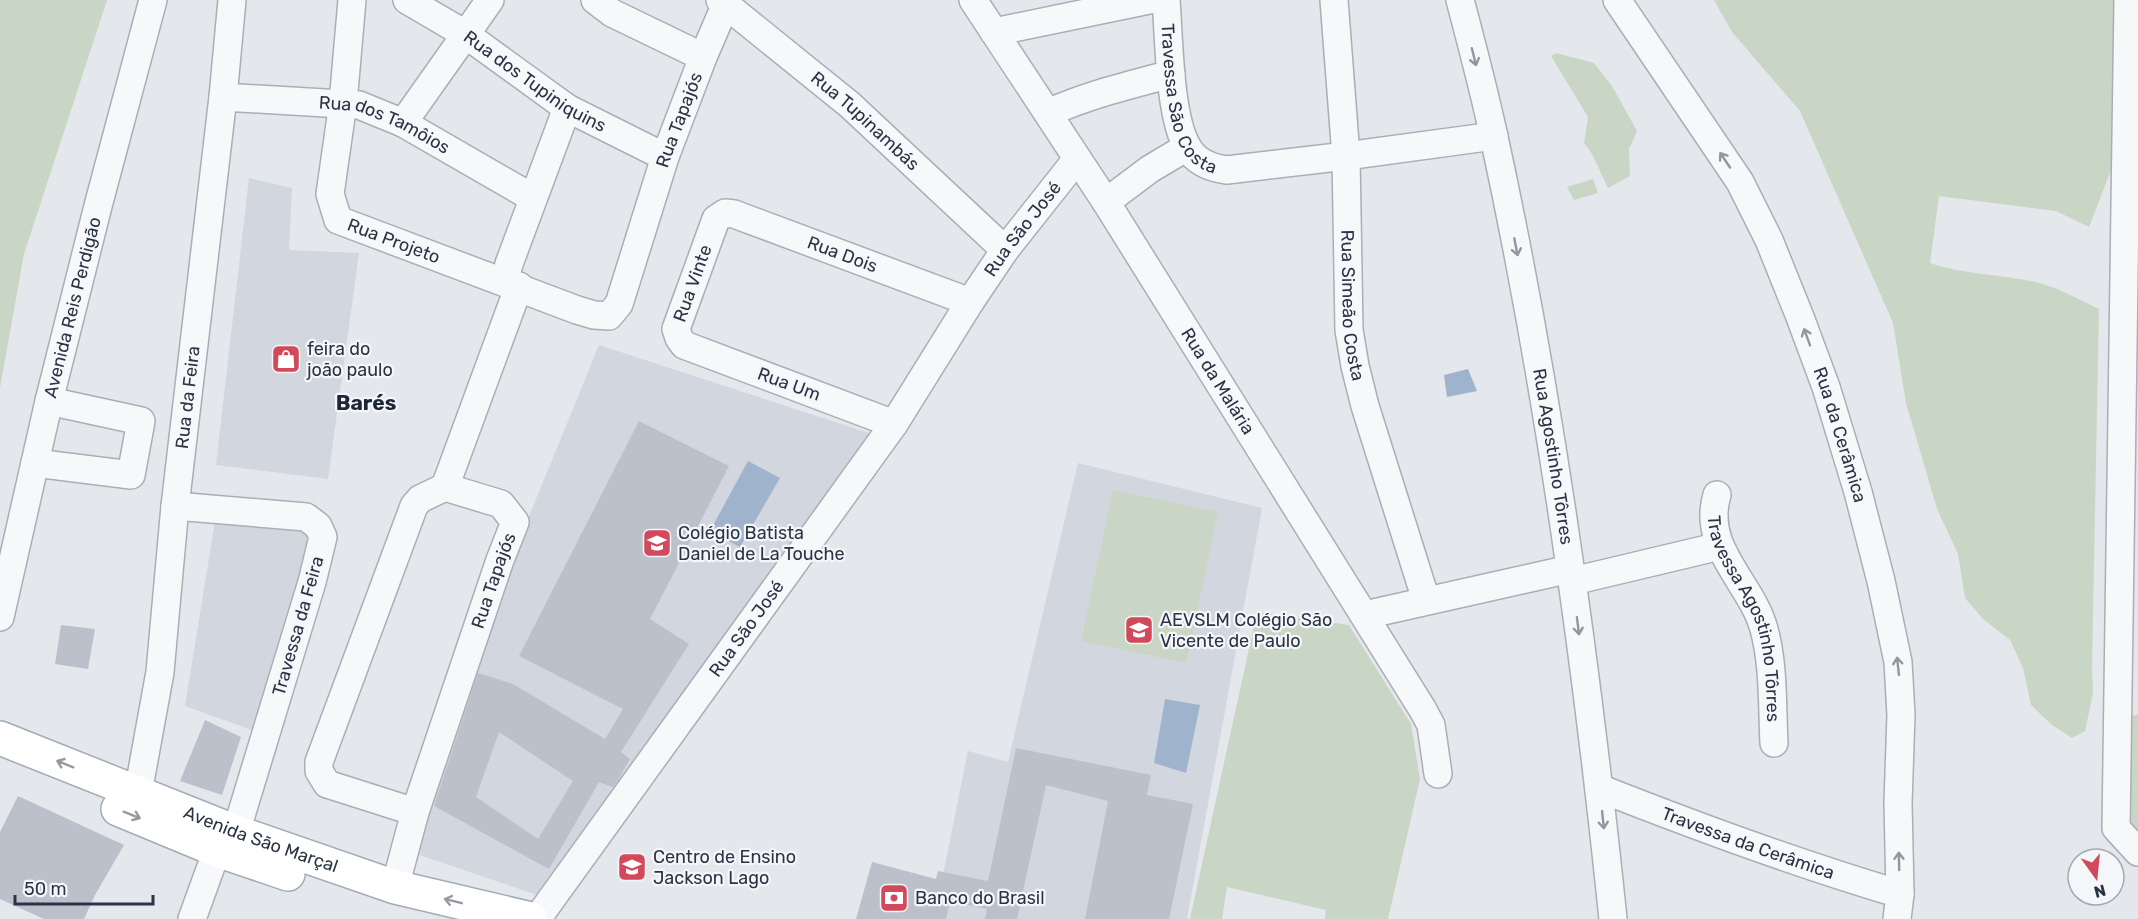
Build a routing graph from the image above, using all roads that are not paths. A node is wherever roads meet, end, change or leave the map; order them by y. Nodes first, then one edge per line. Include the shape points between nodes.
1 (138, 0) edge
2 (153, 0) edge
3 (232, 0) edge
4 (352, 0) edge
5 (406, 0) edge
6 (490, 0) edge
7 (595, 0) edge
8 (973, 0) edge
9 (1149, 0) edge
10 (1166, 0) edge
11 (1334, 0) edge
12 (1460, 0) edge
13 (1617, 0) edge
14 (2128, 0) edge
15 (723, 3) edge
16 (994, 32) junction
17 (465, 34) junction
18 (703, 57) junction
19 (1171, 74) junction
20 (223, 97) junction
21 (343, 103) junction
22 (567, 108) junction
23 (1048, 113) junction
24 (403, 123) junction
25 (1494, 136) junction
26 (1187, 147) junction
27 (1346, 156) junction
28 (664, 157) junction
29 (1077, 159) junction
30 (532, 198) junction
31 (1106, 202) junction
32 (716, 219) joint
33 (1005, 250) junction
34 (512, 284) junction
35 (970, 302) junction
36 (619, 304) joint
37 (684, 345) joint
38 (55, 402) junction
39 (894, 424) junction
40 (41, 464) junction
41 (445, 487) junction
42 (1717, 495) dead end
43 (175, 506) junction
44 (1720, 546) junction
45 (0, 560) edge
46 (1571, 575) junction
47 (1426, 600) junction
48 (1365, 615) junction
49 (0, 617) edge
50 (0, 738) edge
51 (1774, 743) dead end
52 (0, 760) edge
53 (1438, 774) dead end
54 (1599, 788) junction
55 (138, 793) junction
56 (415, 812) junction
57 (227, 841) junction
58 (2138, 852) edge
59 (395, 887) junction
60 (1899, 907) edge
61 (192, 919) edge
62 (429, 919) edge
63 (531, 919) edge
64 (537, 919) edge
65 (1613, 919) edge

1 - 45 street, Avenida Reis Perdigão via 84,204
2 - 38 street, Avenida Reis Perdigão via 98,206
3 - 20 street, Rua da Feira
4 - 21 street, Rua Projeto
5 - 17 street, Rua dos Tupiniquins
6 - 17 street
7 - 18 street via 612,13
8 - 16 street, Rua da Malária
9 - 16 street
10 - 19 street, Travessa São Costa
11 - 27 street, Rua Simeão Costa
12 -> 25 street, Rua Agostinho Tôrres
60 -> 13 street, Rua da Cerâmica via 1898,662 1871,538 1826,387 1769,240 1740,182
14 - 58 street via 2116,828
15 - 18 street, Rua Tapajós
15 - 33 street, Rua Tupinambás via 850,105
16 - 23 street, Rua da Malária
17 - 22 street, Rua dos Tupiniquins
17 - 24 street
18 - 28 street, Rua Tapajós
19 - 23 street via 1071,102
19 - 26 street, Travessa São Costa
20 - 21 street, Rua dos Tamôios
20 - 43 street, Rua da Feira
21 - 24 street, Rua dos Tamôios via 359,105
21 - 34 street, Rua Projeto via 330,194 338,220
22 - 28 street, Rua dos Tupiniquins
22 - 30 street
23 - 29 street, Rua da Malária
24 - 30 street, Rua dos Tamôios
25 - 27 street
25 -> 46 street, Rua Agostinho Tôrres via 1552,445
26 - 27 street, Travessa São Costa via 1203,163 1227,170
26 - 31 street
27 - 47 street, Rua Simeão Costa via 1349,330 1355,366
28 - 36 street, Rua Tapajós
29 - 31 street, Rua da Malária
29 - 33 street, Rua São José
30 - 34 street via 508,264
31 - 48 street, Rua da Malária
32 - 35 street, Rua Dois via 725,213 734,214
32 - 37 street, Rua Vinte via 676,330
33 - 35 street, Rua São José
34 - 36 street, Rua Projeto via 594,315 609,316
34 - 41 street
35 - 39 street, Rua São José
37 - 39 street, Rua Um
38 - 40 street, Avenida Reis Perdigão
38 - 40 street via 141,422 131,475
39 - 64 street, Rua São José
40 - 49 street, Avenida Reis Perdigão
41 - 56 street, Rua Tapajós via 501,504 515,522
41 - 56 street via 414,506 319,762 319,771 327,784
42 - 44 street, Travessa Agostinho Tôrres via 1713,515
43 - 55 street, Rua da Feira via 160,672
43 - 57 street, Travessa da Feira via 306,517 318,526 323,537 312,582
44 - 46 street
44 - 51 street, Travessa Agostinho Tôrres via 1764,627
46 - 47 street
46 -> 54 street, Rua Agostinho Tôrres
47 - 48 street
48 - 53 street, Rua da Malária via 1431,725
55 -> 50 main road, Avenida São Marçal
52 -> 57 main road, Avenida São Marçal
54 - 60 street, Travessa da Cerâmica via 1820,870
54 -> 65 street, Rua Agostinho Tôrres
55 - 57 main road, Avenida São Marçal
56 - 59 street, Rua Tapajós
57 - 59 main road, Avenida São Marçal
57 - 61 street
57 - 62 main road, Avenida São Marçal via 381,906
63 -> 59 main road, Avenida São Marçal

